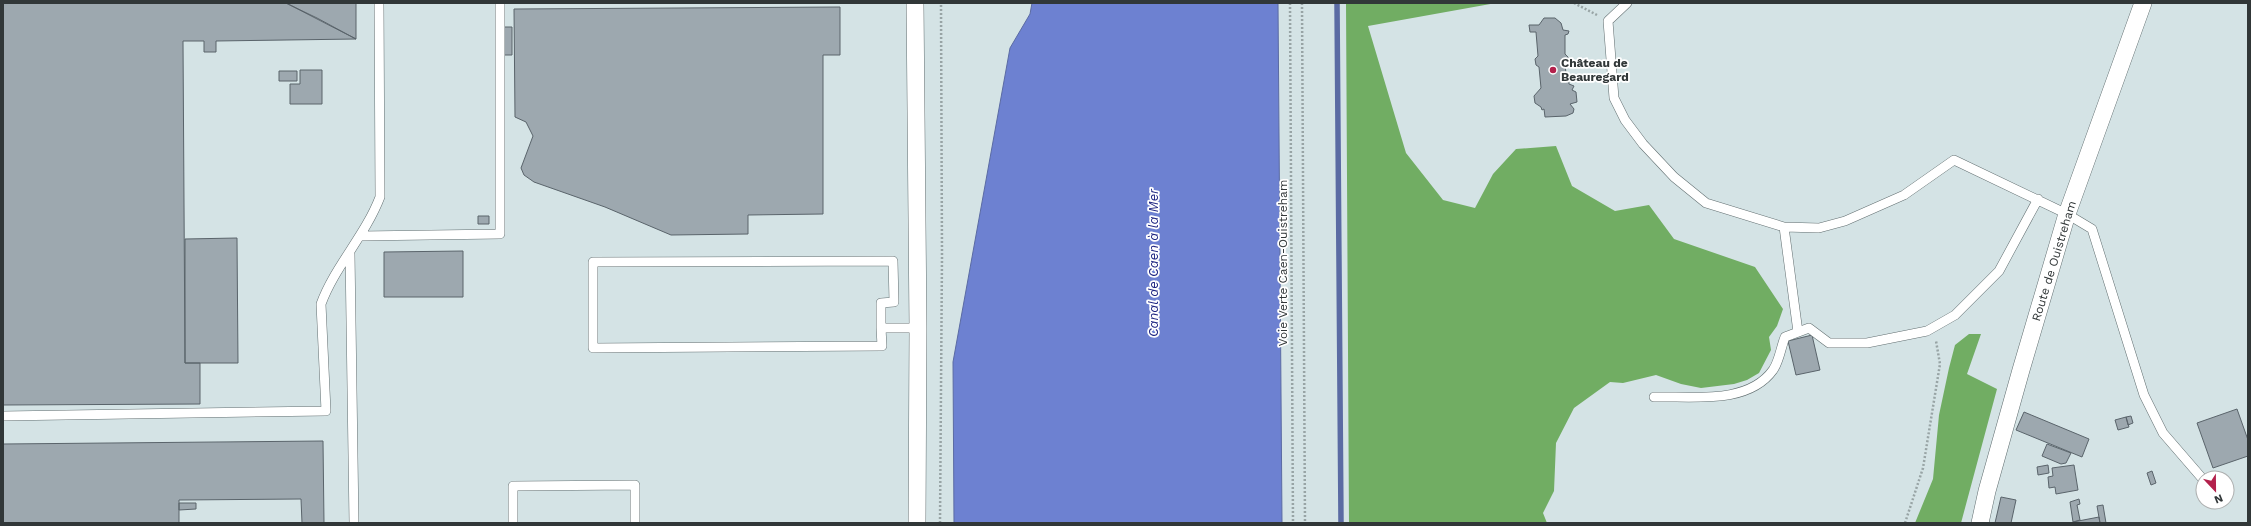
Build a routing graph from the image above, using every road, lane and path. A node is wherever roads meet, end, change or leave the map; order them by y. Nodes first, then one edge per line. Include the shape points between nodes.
1 (379, 3) edge
2 (500, 3) edge
3 (915, 3) edge
4 (940, 3) edge
5 (1290, 3) edge
6 (1302, 3) edge
7 (1574, 3) edge
8 (1627, 3) edge
9 (2143, 3) edge
10 (1608, 21) junction
11 (2038, 199) junction
12 (2067, 214) junction
13 (1784, 227) junction
14 (361, 236) junction
15 (350, 254) junction
16 (1934, 326) junction
17 (881, 328) junction
18 (918, 328) junction
19 (1798, 332) junction
20 (1654, 397) dead end
21 (3, 416) edge
22 (2195, 470) edge
23 (354, 523) edge
24 (513, 523) edge
25 (635, 523) edge
26 (917, 523) edge
27 (940, 523) edge
28 (1293, 523) edge
29 (1305, 523) edge
30 (1905, 523) edge
31 (1980, 523) edge

1 - 14 lane via 380,197 373,216
2 - 14 lane via 500,234
3 - 18 street
4 - 27 path
5 - 28 path, Voie Verte Caen-Ouistreham
6 - 29 path
7 - 10 path
8 - 10 lane
9 - 12 street, Route de Ouistreham
10 - 13 lane via 1614,98 1625,120 1643,144 1674,177 1706,202
11 - 12 lane
11 - 13 lane via 1954,160 1904,195 1866,213 1818,228
11 - 16 lane via 1999,271 1955,315
12 - 22 lane via 2092,229 2144,395 2162,433
12 - 31 street, Route de Ouistreham via 2012,400
13 - 19 lane
14 - 15 lane
15 - 21 lane via 326,291 321,304 326,411
15 - 23 lane
16 - 19 lane via 1927,331 1867,343 1829,343 1809,328
16 - 30 path via 1940,364 1923,468
17 - 17 lane via 882,346 593,348 593,262 893,260 894,302 881,303
17 - 18 lane
18 - 26 street
19 - 20 lane via 1785,337 1774,369 1753,388 1727,395
24 - 25 lane via 513,486 635,485

